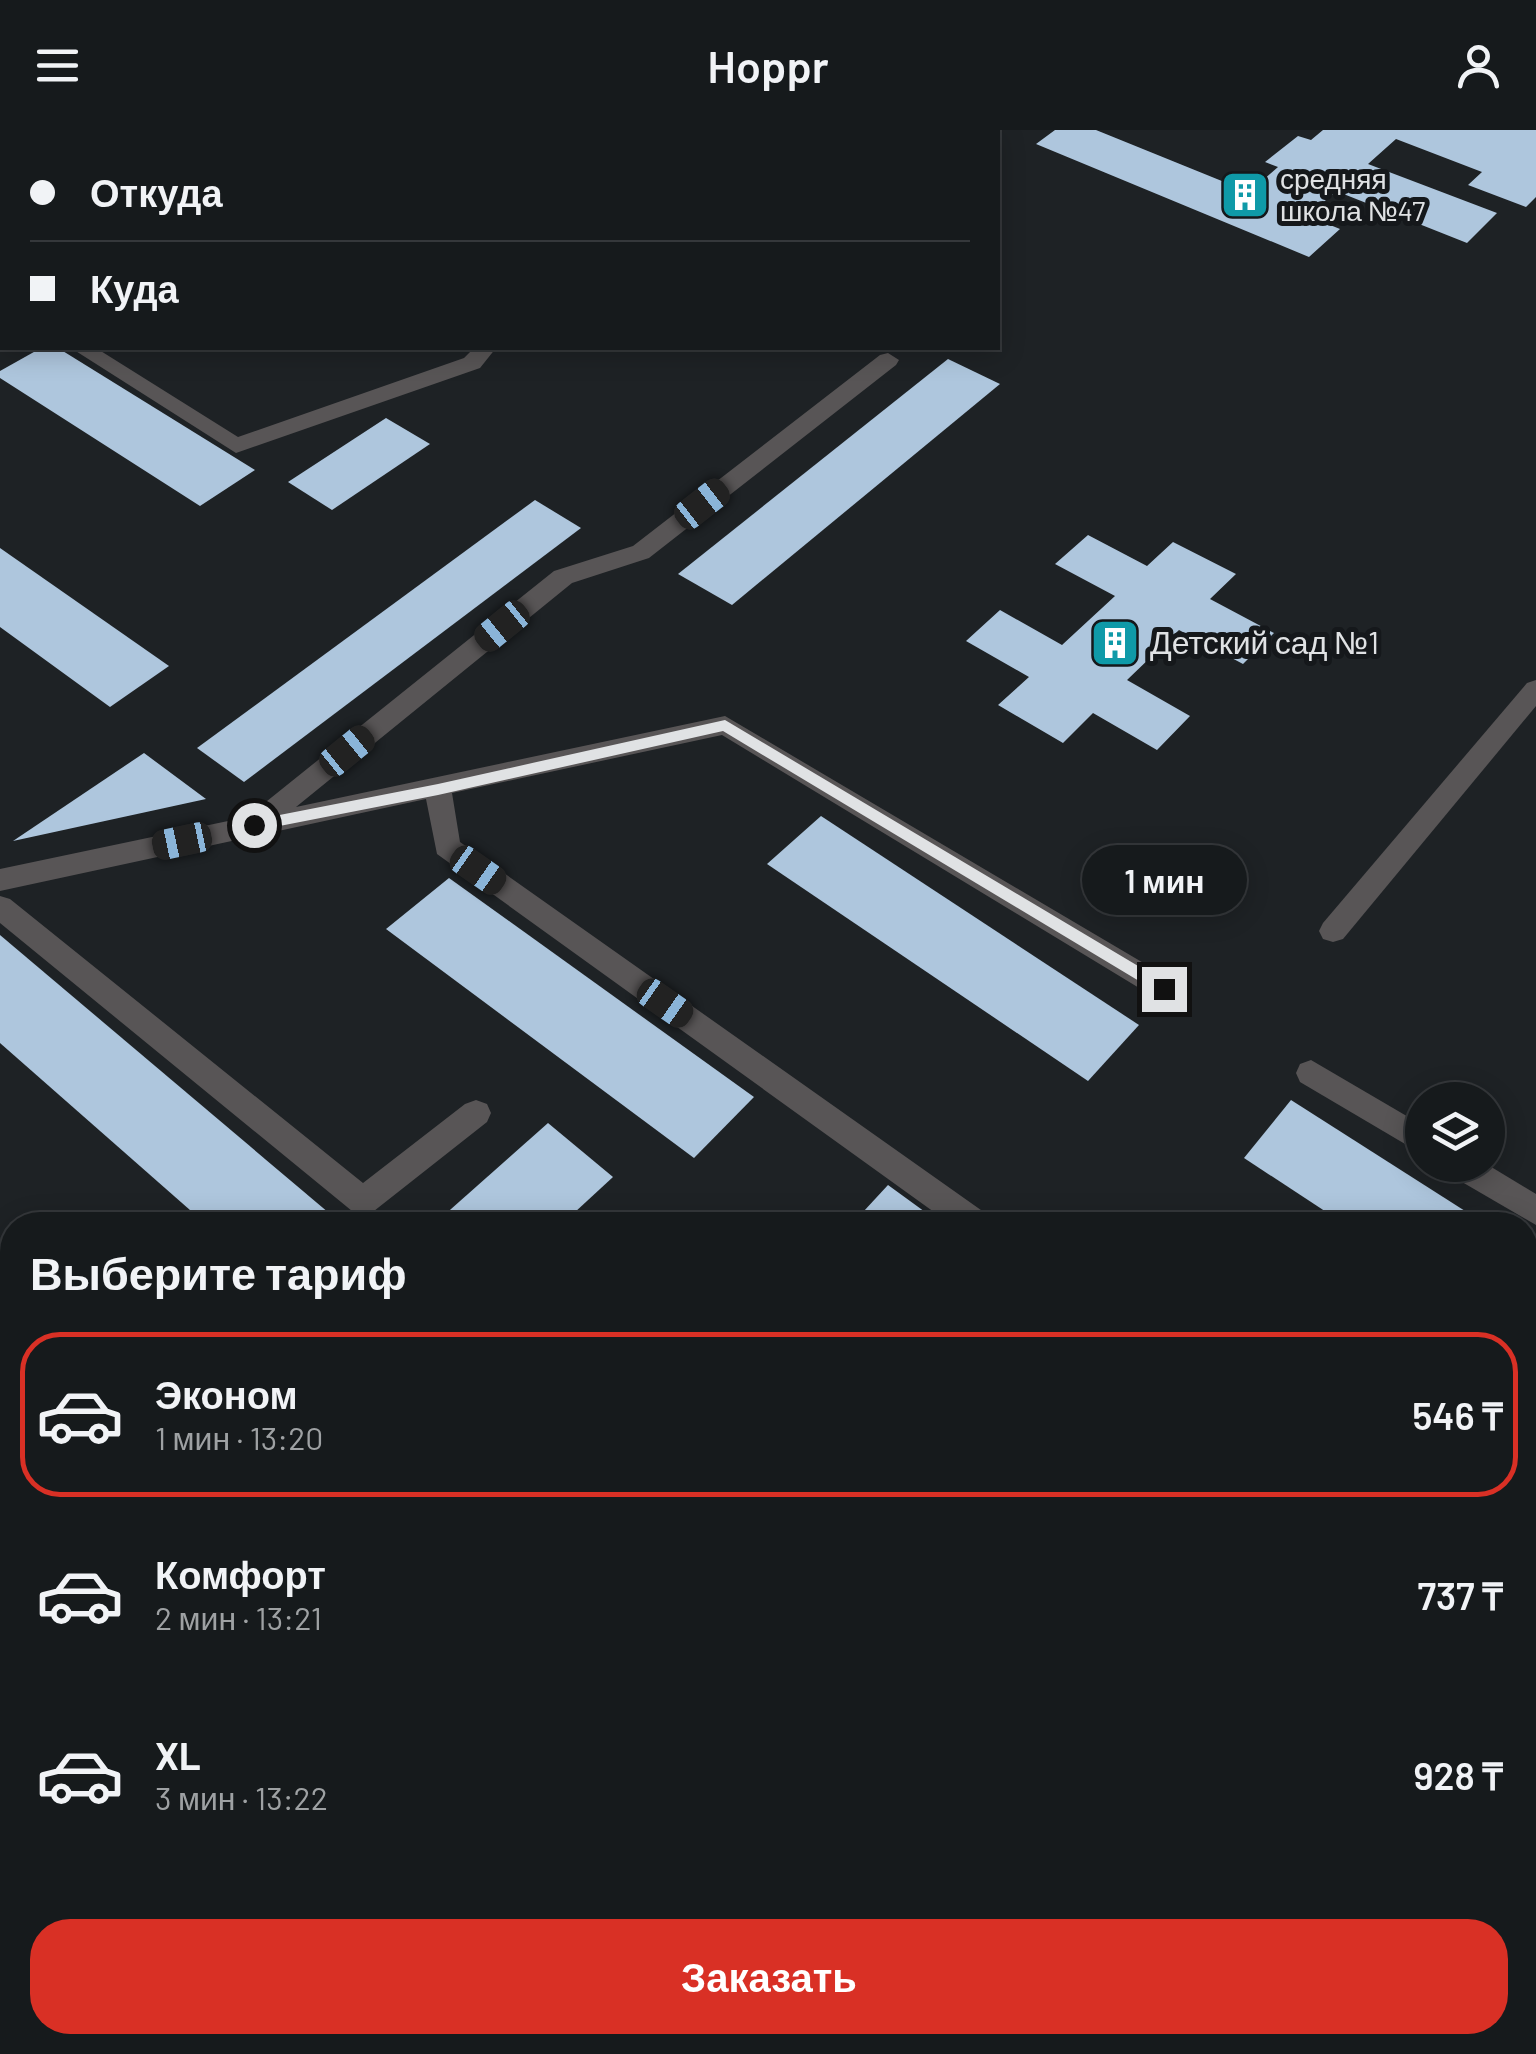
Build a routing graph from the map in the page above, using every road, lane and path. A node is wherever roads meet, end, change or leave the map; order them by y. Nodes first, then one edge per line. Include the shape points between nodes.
1 (85, 350) edge
2 (484, 350) edge
3 (888, 360) dead end
4 (1536, 690) edge
5 (438, 790) junction
6 (254, 825) junction
7 (0, 880) edge
8 (0, 907) edge
9 (1333, 931) dead end
10 (1164, 989) dead end
11 (1311, 1073) dead end
12 (476, 1112) dead end
13 (1405, 1131) edge
14 (1489, 1182) edge
15 (1536, 1211) edge
16 (958, 1212) edge

1 - 2 street via 236,446 472,364
3 - 6 street via 641,552 563,576
4 - 9 street
5 - 6 street
5 - 10 street via 725,725
5 - 16 street via 447,848
6 - 7 street
8 - 12 street via 362,1201
11 - 13 street
14 - 15 street

